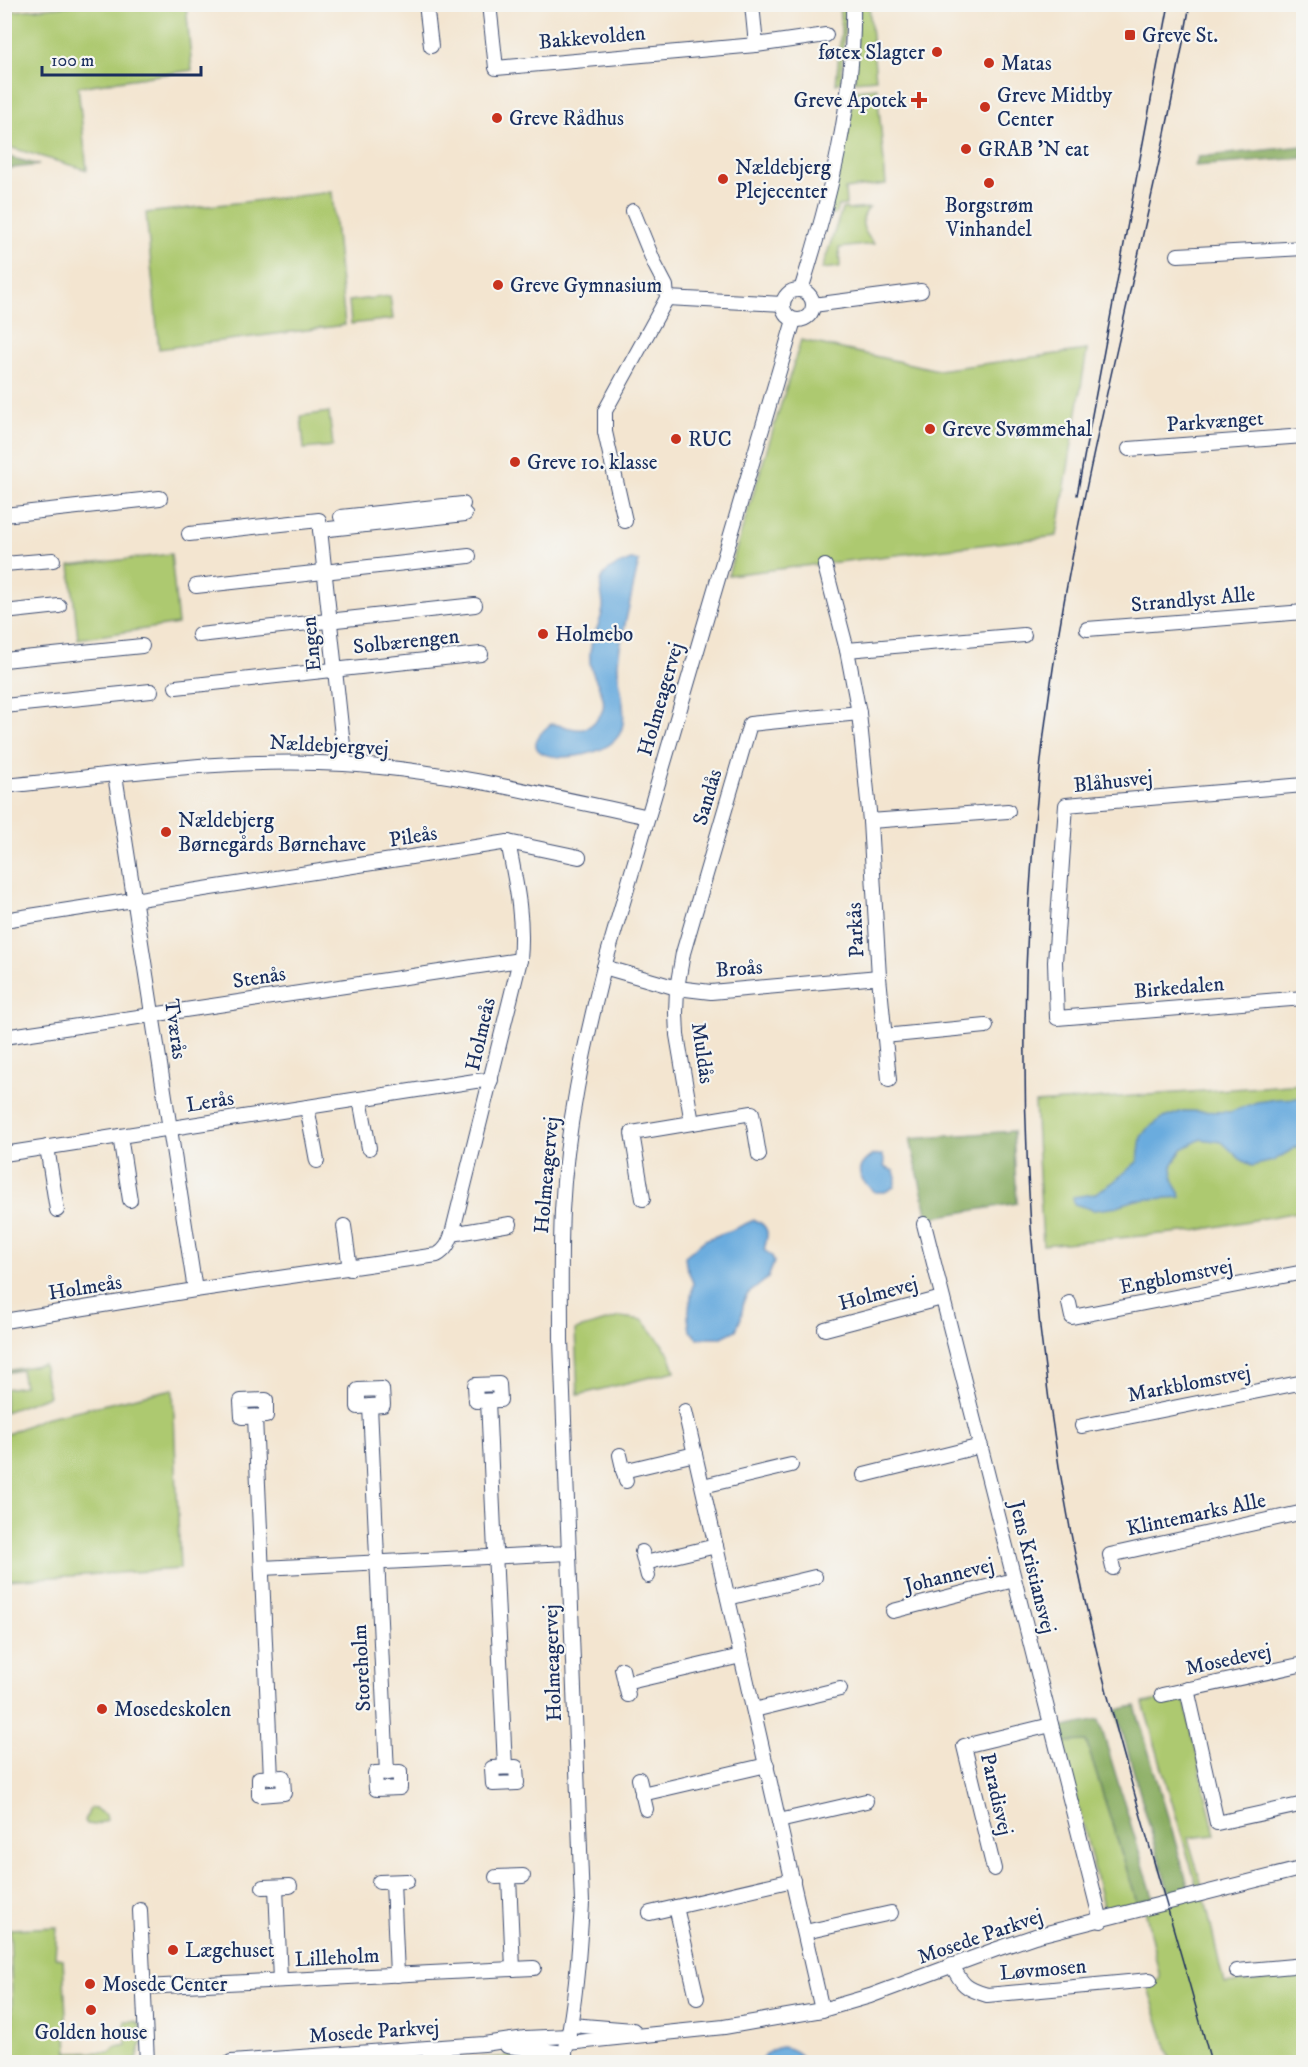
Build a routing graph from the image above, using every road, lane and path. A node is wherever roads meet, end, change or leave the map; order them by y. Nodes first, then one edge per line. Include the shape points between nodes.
1 (426, 4) edge
2 (489, 4) edge
3 (752, 4) edge
4 (853, 6) edge
5 (826, 34) dead end
6 (756, 45) junction
7 (431, 46) dead end
8 (633, 211) dead end
9 (1304, 248) edge
10 (1178, 255) dead end
11 (801, 290) junction
12 (921, 291) dead end
13 (667, 298) junction
14 (783, 304) junction
15 (813, 305) junction
16 (794, 320) junction
17 (1304, 436) edge
18 (1129, 448) dead end
19 (160, 498) dead end
20 (4, 515) edge
21 (341, 517) dead end
22 (625, 521) dead end
23 (320, 525) junction
24 (189, 534) dead end
25 (469, 556) dead end
26 (52, 560) dead end
27 (4, 564) edge
28 (825, 566) dead end
29 (325, 572) junction
30 (196, 586) dead end
31 (475, 605) dead end
32 (59, 606) dead end
33 (4, 612) edge
34 (1304, 612) edge
35 (330, 621) junction
36 (1087, 629) dead end
37 (200, 635) dead end
38 (1024, 635) dead end
39 (142, 646) dead end
40 (848, 650) junction
41 (481, 654) dead end
42 (4, 660) edge
43 (335, 670) junction
44 (176, 687) dead end
45 (151, 691) dead end
46 (4, 706) edge
47 (859, 713) junction
48 (345, 764) junction
49 (115, 775) junction
50 (1304, 785) edge
51 (4, 786) edge
52 (1008, 811) dead end
53 (648, 817) junction
54 (870, 821) junction
55 (508, 842) junction
56 (579, 857) dead end
57 (135, 901) junction
58 (4, 920) edge
59 (520, 960) junction
60 (604, 967) junction
61 (879, 977) junction
62 (677, 988) junction
63 (1304, 998) edge
64 (152, 1014) junction
65 (1058, 1018) joint
66 (986, 1026) dead end
67 (884, 1036) junction
68 (4, 1037) edge
69 (491, 1080) junction
70 (889, 1080) dead end
71 (360, 1099) junction
72 (307, 1107) junction
73 (692, 1123) junction
74 (169, 1128) junction
75 (120, 1136) junction
76 (47, 1147) junction
77 (369, 1148) dead end
78 (4, 1154) edge
79 (759, 1155) dead end
80 (317, 1161) dead end
81 (643, 1199) dead end
82 (130, 1200) dead end
83 (57, 1210) dead end
84 (510, 1224) dead end
85 (924, 1224) dead end
86 (344, 1226) dead end
87 (452, 1234) junction
88 (350, 1269) junction
89 (1304, 1272) edge
90 (195, 1290) junction
91 (942, 1298) junction
92 (1069, 1303) dead end
93 (4, 1321) edge
94 (825, 1329) dead end
95 (1304, 1382) edge
96 (488, 1401) dead end
97 (370, 1406) dead end
98 (685, 1411) dead end
99 (255, 1417) dead end
100 (1082, 1426) dead end
101 (981, 1446) junction
102 (695, 1454) junction
103 (620, 1455) dead end
104 (791, 1466) dead end
105 (864, 1475) dead end
106 (702, 1486) junction
107 (1304, 1512) edge
108 (716, 1546) junction
109 (569, 1553) junction
110 (495, 1557) junction
111 (377, 1562) junction
112 (645, 1564) dead end
113 (262, 1568) junction
114 (1113, 1568) dead end
115 (815, 1577) dead end
116 (1014, 1580) junction
117 (728, 1598) junction
118 (893, 1611) dead end
119 (741, 1656) junction
120 (1304, 1664) edge
121 (625, 1682) dead end
122 (840, 1689) dead end
123 (1187, 1689) junction
124 (1162, 1695) dead end
125 (754, 1710) junction
126 (1051, 1725) junction
127 (766, 1765) junction
128 (505, 1767) dead end
129 (387, 1773) dead end
130 (272, 1778) dead end
131 (639, 1779) dead end
132 (642, 1794) junction
133 (866, 1801) dead end
134 (1304, 1804) edge
135 (646, 1809) dead end
136 (779, 1821) junction
137 (1304, 1868) edge
138 (994, 1869) dead end
139 (509, 1877) dead end
140 (793, 1880) junction
141 (393, 1882) dead end
142 (276, 1887) dead end
143 (676, 1907) junction
144 (140, 1910) dead end
145 (650, 1913) dead end
146 (891, 1913) dead end
147 (1101, 1921) junction
148 (805, 1932) junction
149 (952, 1965) junction
150 (1304, 1965) edge
151 (534, 1968) dead end
152 (513, 1969) junction
153 (1237, 1971) dead end
154 (397, 1975) junction
155 (280, 1980) junction
156 (1150, 1980) dead end
157 (143, 1987) junction
158 (697, 1998) dead end
159 (822, 2010) junction
160 (567, 2044) edge
161 (147, 2062) edge
162 (231, 2062) edge

1 - 7 street
2 - 6 street, Bakkevolden via 496,68
3 - 6 street
4 - 11 street via 848,91 839,145
5 - 6 street, Bakkevolden
8 - 13 street via 666,286
9 - 10 street
11 - 14 street via 791,291
11 - 15 street via 810,295
12 - 15 street
13 - 14 street
13 - 22 street via 605,411 605,432
14 - 16 street via 785,314
15 - 16 street via 805,319
16 - 53 street, Holmeagervej
17 - 18 street, Parkvænget
19 - 20 street
21 - 23 street via 459,509
23 - 24 street
23 - 29 street, Engen
25 - 29 street
26 - 27 street
28 - 40 street, Parkås
29 - 30 street
29 - 35 street, Engen
31 - 35 street, Solbærengen
32 - 33 street
34 - 36 street, Strandlyst Alle
35 - 37 street, Solbærengen
35 - 43 street, Engen
38 - 40 street
39 - 42 street
40 - 47 street, Parkås
41 - 43 street, Solbærengen
43 - 44 street, Solbærengen
43 - 48 street, Engen
45 - 46 street
47 - 54 street, Parkås
47 - 62 street, Sandås via 750,724 683,953
48 - 49 street, Nældebjergvej via 227,763
48 - 53 street, Nældebjergvej via 413,771
49 - 51 street, Nældebjergvej
49 - 57 street, Tværås
50 - 65 street, Blåhusvej via 1065,805 1055,962
52 - 54 street
53 - 60 street, Holmeagervej
54 - 61 street, Parkås
55 - 56 street, Pileås
55 - 57 street, Pileås
55 - 59 street, Holmeås via 521,906
57 - 58 street, Pileås
57 - 64 street, Tværås
59 - 64 street, Stenås
59 - 69 street, Holmeås
60 - 62 street, Broås
60 - 109 street, Holmeagervej via 577,1084 562,1209 561,1340
61 - 62 street, Broås via 711,992
61 - 67 street, Parkås
62 - 73 street, Muldås via 677,1035
63 - 65 street, Birkedalen
64 - 68 street, Stenås
64 - 74 street, Tværås
66 - 67 street
67 - 70 street, Parkås
69 - 71 street, Lerås
69 - 87 street, Holmeås
71 - 72 street, Lerås
71 - 77 street
72 - 74 street, Lerås
72 - 80 street
73 - 79 street via 752,1113
73 - 81 street via 632,1133
74 - 75 street, Lerås
74 - 90 street, Tværås
75 - 76 street, Lerås
75 - 82 street
76 - 78 street, Lerås
76 - 83 street
84 - 87 street
85 - 91 street, Jens Kristiansvej
86 - 88 street
87 - 88 street, Holmeås via 447,1247 437,1255
88 - 90 street, Holmeås
89 - 92 street, Engblomstvej via 1072,1317
90 - 93 street, Holmeås
91 - 94 street, Holmevej
91 - 101 street, Jens Kristiansvej
95 - 100 street, Markblomstvej
96 - 110 street
97 - 111 street, Storeholm
98 - 102 street
99 - 113 street
101 - 105 street
101 - 116 street, Jens Kristiansvej
102 - 103 street via 624,1476
102 - 106 street
104 - 106 street
106 - 108 street
107 - 114 street, Klintemarks Alle via 1110,1555
108 - 112 street
108 - 117 street
109 - 110 street
109 - 160 street, Holmeagervej via 582,1903
110 - 111 street
110 - 128 street
111 - 113 street
111 - 129 street, Storeholm
113 - 130 street
115 - 117 street
116 - 118 street, Johannevej
116 - 126 street, Jens Kristiansvej
117 - 119 street
119 - 121 street
119 - 125 street
120 - 123 street, Mosedevej
122 - 125 street
123 - 124 street, Mosedevej
123 - 134 street via 1217,1823
125 - 127 street
126 - 138 street, Paradisvej via 964,1746
126 - 147 street, Jens Kristiansvej
127 - 132 street
127 - 136 street
131 - 132 street
132 - 135 street
133 - 136 street
136 - 140 street
137 - 147 street, Mosede Parkvej
139 - 152 street
140 - 143 street
140 - 148 street
141 - 154 street, Lilleholm
142 - 155 street, Lilleholm
143 - 145 street
143 - 158 street
144 - 157 street
146 - 148 street
147 - 149 street, Mosede Parkvej via 1035,1936
148 - 159 street
149 - 156 street, Løvmosen via 961,1982 987,1995
149 - 159 street, Mosede Parkvej
150 - 153 street
151 - 152 street, Lilleholm
152 - 154 street, Lilleholm
154 - 155 street, Lilleholm
155 - 157 street, Lilleholm
157 - 161 street
159 - 160 street, Mosede Parkvej via 724,2028 668,2032 602,2029
160 - 162 street, Mosede Parkvej via 484,2044

